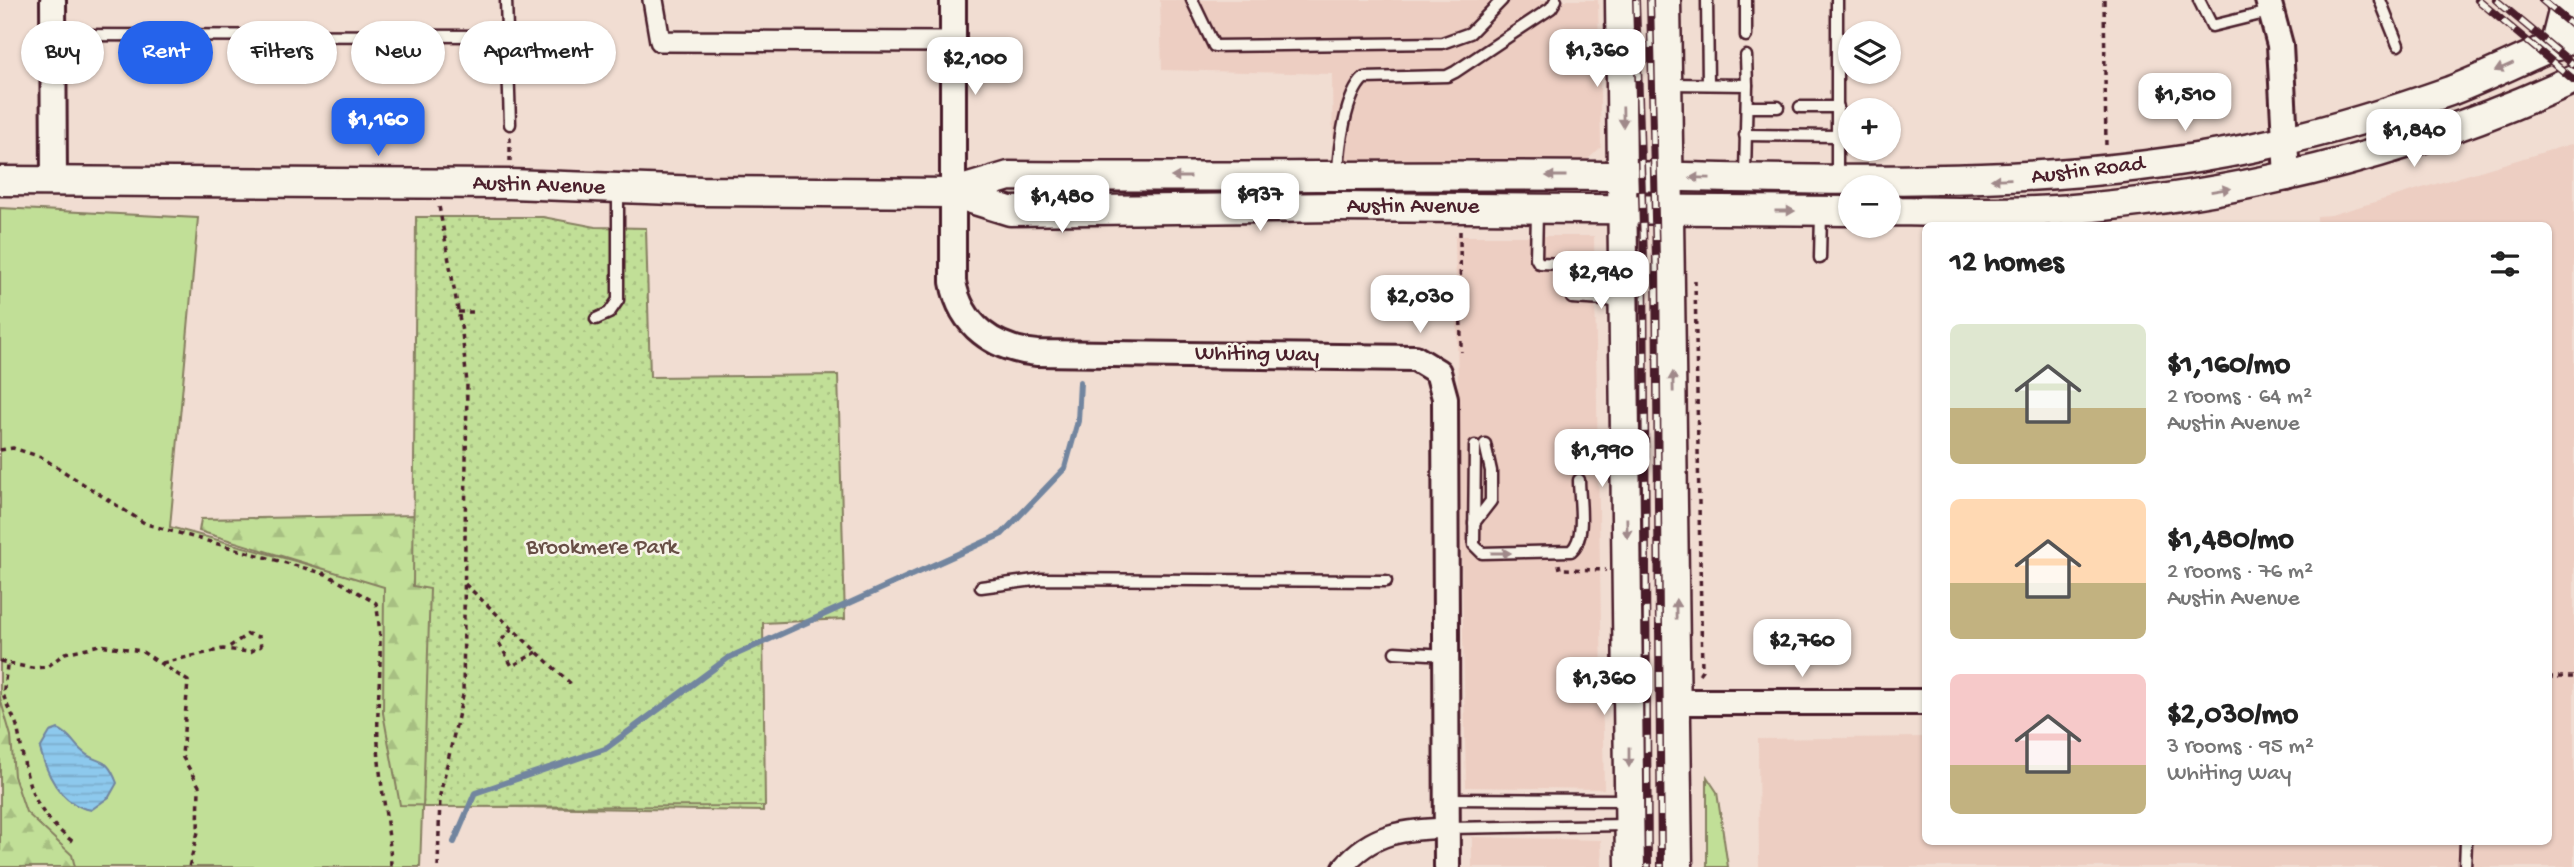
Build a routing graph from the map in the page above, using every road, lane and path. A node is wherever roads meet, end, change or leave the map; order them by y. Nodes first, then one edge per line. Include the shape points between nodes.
1 (53, 0) edge
2 (506, 0) edge
3 (653, 0) edge
4 (953, 0) edge
5 (1192, 0) edge
6 (1502, 0) edge
7 (1556, 0) edge
8 (1620, 0) edge
9 (1666, 0) edge
10 (1707, 0) edge
11 (1746, 0) edge
12 (1837, 0) edge
13 (2104, 0) edge
14 (2199, 0) edge
15 (2380, 0) edge
16 (2563, 0) edge
17 (2270, 6) edge
18 (2104, 13) junction
19 (2110, 13) dead end
20 (53, 21) edge
21 (507, 21) edge
22 (104, 35) edge
23 (459, 36) edge
24 (1746, 36) dead end
25 (2566, 41) edge
26 (953, 42) junction
27 (2398, 45) dead end
28 (1746, 57) dead end
29 (2574, 79) edge
30 (1665, 83) junction
31 (53, 84) edge
32 (509, 84) edge
33 (1708, 84) junction
34 (1747, 85) junction
35 (1748, 107) junction
36 (1778, 107) dead end
37 (1800, 107) dead end
38 (1838, 107) joint
39 (510, 124) joint
40 (1745, 135) junction
41 (1838, 136) joint
42 (2286, 138) junction
43 (2106, 146) dead end
44 (2214, 154) junction
45 (1338, 176) junction
46 (1624, 176) junction
47 (1668, 177) junction
48 (2287, 178) junction
49 (1745, 179) junction
50 (1837, 179) junction
51 (0, 181) edge
52 (54, 181) junction
53 (434, 183) junction
54 (510, 184) junction
55 (618, 188) junction
56 (952, 193) junction
57 (1338, 207) junction
58 (1537, 208) junction
59 (1624, 210) junction
60 (1668, 211) junction
61 (1821, 211) junction
62 (1838, 211) edge
63 (1901, 211) edge
64 (2083, 217) edge
65 (1460, 231) dead end
66 (1821, 258) dead end
67 (1626, 301) junction
68 (458, 312) junction
69 (478, 312) dead end
70 (596, 319) dead end
71 (1461, 352) dead end
72 (1698, 429) dead end
73 (0, 450) edge
74 (1698, 461) dead end
75 (1578, 480) dead end
76 (1474, 523) junction
77 (1386, 581) dead end
78 (464, 582) junction
79 (981, 587) dead end
80 (512, 628) junction
81 (226, 649) junction
82 (537, 653) junction
83 (1395, 653) dead end
84 (1446, 655) junction
85 (0, 661) edge
86 (8, 663) junction
87 (160, 664) junction
88 (2552, 677) edge
89 (2574, 677) edge
90 (573, 686) dead end
91 (1678, 702) junction
92 (1922, 702) edge
93 (1448, 799) junction
94 (1630, 812) junction
95 (1447, 828) junction
96 (72, 841) dead end
97 (2466, 845) edge
98 (189, 867) edge
99 (390, 867) edge
100 (438, 867) edge
101 (1343, 867) edge
102 (1447, 867) edge
103 (1630, 867) edge
104 (1678, 867) edge
105 (2465, 867) edge

1 - 20 street
2 - 21 lane
3 - 26 street via 660,41
4 - 26 street, Whiting Way
5 - 6 lane via 1214,46 1442,43 1470,33
7 - 45 lane via 1551,8 1447,76 1364,78 1356,85 1341,137
8 -> 46 main road
9 - 30 main road
10 - 33 lane
11 - 24 lane
12 - 38 lane
13 - 18 path
14 - 17 lane via 2212,26
15 - 27 lane
16 - 25 main road
17 - 42 street via 2280,45
18 - 19 path
18 - 43 path
22 - 23 lane
25 -> 42 main road, Austin Road via 2452,90 2337,128
26 - 56 street, Whiting Way
28 - 34 lane
29 - 48 main road, Austin Road via 2428,139
30 - 33 lane
30 - 47 main road
31 - 52 street
32 - 39 lane
33 - 34 lane
34 - 35 lane
35 - 36 lane
35 - 40 lane
37 - 38 lane
39 - 54 path
40 - 41 lane
40 - 49 lane
41 - 50 lane
42 - 44 main road, Austin Road
42 - 48 street
44 -> 50 main road, Austin Road via 2094,173 2024,178
44 - 64 main road via 2194,166 2097,180 2085,192
46 -> 45 main road, Austin Avenue
45 -> 56 main road, Austin Avenue via 1009,176
45 - 57 main road
46 - 47 main road, Austin Road
46 - 59 main road
49 -> 47 main road, Austin Road
47 - 60 main road
64 -> 48 main road, Austin Road
49 - 50 main road, Austin Road
51 - 52 main road, Austin Avenue
52 - 53 main road, Austin Avenue
53 - 54 main road, Austin Avenue
53 - 68 path
54 - 55 main road, Austin Avenue
55 - 56 main road, Austin Avenue
55 - 70 lane via 618,300 609,313
56 - 57 main road, Austin Avenue via 1010,211
56 - 84 street, Whiting Way via 953,282 959,305 981,334 1005,347 1037,353 1415,358 1433,367 1445,398
57 - 58 main road, Austin Avenue
58 - 59 main road, Austin Avenue
58 - 67 lane via 1536,258 1539,263 1565,264 1572,298
59 - 60 main road
59 - 67 main road
60 -> 61 main road
91 -> 60 main road
61 - 62 main road
61 - 66 lane
63 - 64 main road, Austin Road
65 - 71 path
67 -> 94 main road
68 - 69 path
68 - 78 path via 467,384
72 - 74 path
73 - 99 path via 13,447 41,457 146,524 326,574 376,603 382,635 380,786
76 -> 75 lane via 1474,545 1482,553 1571,551 1580,535
76 - 76 lane via 1480,445 1491,471 1491,501
77 - 79 lane via 1042,579
78 - 80 path
78 - 100 path via 463,695 440,795
80 - 82 path
80 - 82 path via 499,643 512,666
81 - 81 path via 250,652 261,646 259,637 248,634
81 - 87 path
82 - 90 path
83 - 84 lane
84 - 93 street, Whiting Way
85 - 86 path
86 - 87 path via 47,667 65,653 100,645 141,650
86 - 96 path via 4,695 17,725 35,803
87 - 98 path via 188,681 182,757 199,786 198,832
88 - 89 path
91 - 92 street
91 - 104 main road
93 - 94 lane
93 - 95 street, Whiting Way
94 - 95 lane
94 - 103 main road
95 - 101 street via 1382,835 1359,849
95 - 102 street, Whiting Way
97 - 105 lane

